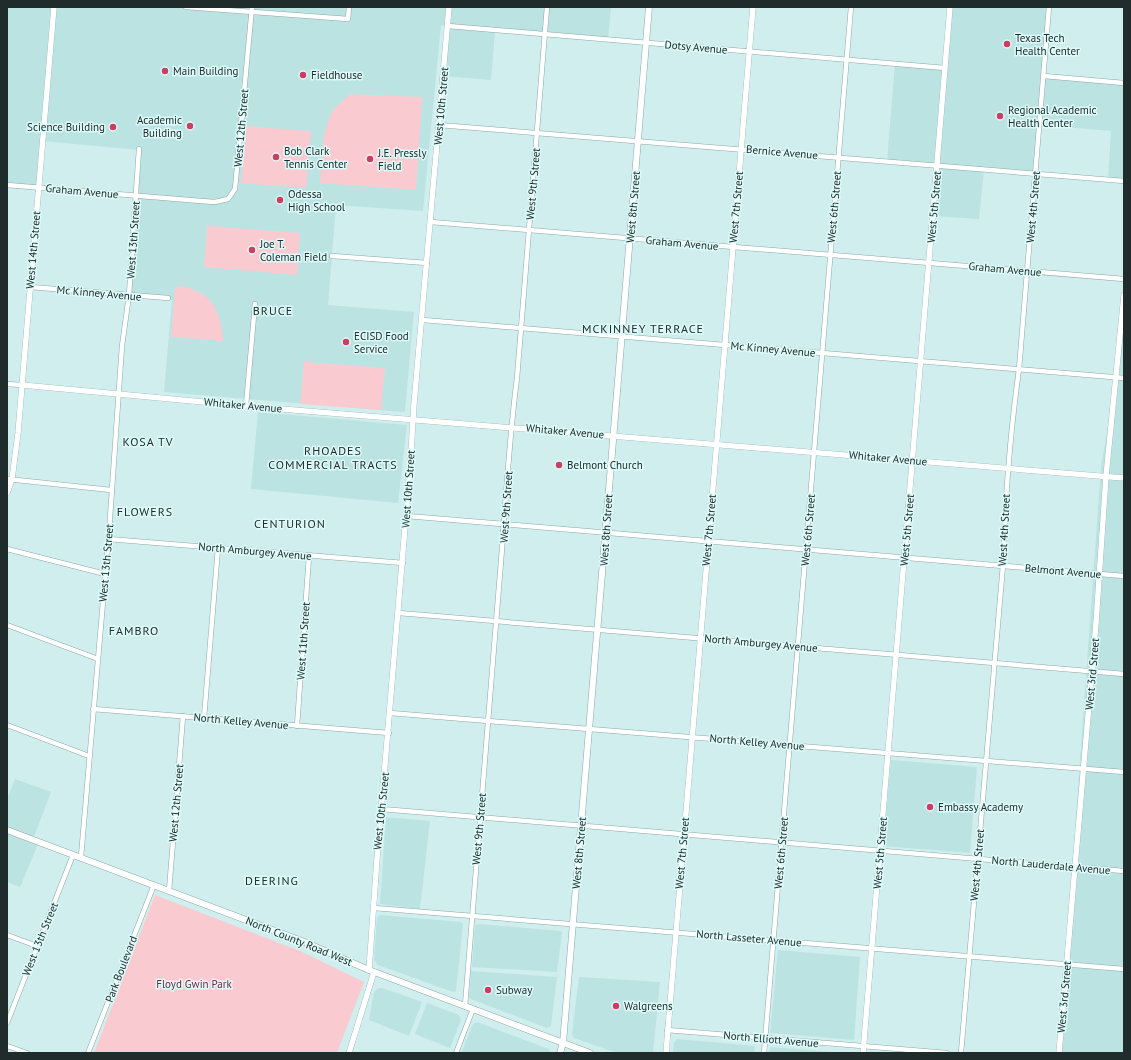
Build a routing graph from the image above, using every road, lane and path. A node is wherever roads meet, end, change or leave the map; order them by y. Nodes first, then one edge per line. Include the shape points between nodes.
1 (54, 7) edge
2 (186, 7) edge
3 (349, 7) edge
4 (449, 7) edge
5 (547, 7) edge
6 (649, 7) edge
7 (753, 7) edge
8 (851, 7) edge
9 (950, 7) edge
10 (1049, 7) edge
11 (252, 9) edge
12 (448, 26) junction
13 (545, 34) junction
14 (646, 43) junction
15 (749, 51) junction
16 (847, 60) junction
17 (945, 68) junction
18 (1044, 76) junction
19 (1124, 83) edge
20 (439, 125) junction
21 (537, 132) junction
22 (638, 140) junction
23 (139, 149) dead end
24 (741, 149) junction
25 (839, 157) junction
26 (937, 166) junction
27 (1036, 174) junction
28 (1124, 181) edge
29 (7, 185) edge
30 (39, 187) junction
31 (136, 195) junction
32 (228, 199) joint
33 (431, 222) junction
34 (529, 230) junction
35 (630, 238) junction
36 (733, 247) junction
37 (830, 255) junction
38 (332, 256) dead end
39 (427, 263) junction
40 (929, 263) junction
41 (1028, 271) junction
42 (1124, 279) edge
43 (30, 287) junction
44 (129, 295) junction
45 (1124, 295) edge
46 (168, 298) dead end
47 (256, 304) dead end
48 (423, 320) junction
49 (521, 328) junction
50 (622, 337) junction
51 (725, 345) junction
52 (822, 353) junction
53 (921, 362) junction
54 (1019, 370) junction
55 (1117, 377) junction
56 (1124, 378) edge
57 (7, 384) edge
58 (22, 385) junction
59 (118, 394) junction
60 (246, 406) junction
61 (413, 419) junction
62 (511, 426) junction
63 (614, 435) junction
64 (716, 444) junction
65 (813, 452) junction
66 (912, 460) junction
67 (1008, 468) junction
68 (1106, 476) junction
69 (1124, 478) edge
70 (9, 479) edge
71 (111, 490) junction
72 (7, 493) edge
73 (407, 516) junction
74 (504, 524) junction
75 (606, 533) junction
76 (108, 540) junction
77 (708, 541) junction
78 (218, 548) junction
79 (7, 549) edge
80 (806, 549) junction
81 (309, 556) junction
82 (904, 557) junction
83 (403, 563) junction
84 (1002, 565) junction
85 (105, 574) junction
86 (1098, 574) junction
87 (1124, 576) edge
88 (398, 613) junction
89 (496, 621) junction
90 (7, 625) edge
91 (598, 631) junction
92 (700, 638) junction
93 (798, 646) junction
94 (896, 655) junction
95 (98, 659) junction
96 (994, 663) junction
97 (1092, 671) junction
98 (1124, 674) edge
99 (94, 709) junction
100 (390, 713) junction
101 (183, 716) junction
102 (204, 718) junction
103 (487, 721) junction
104 (7, 725) edge
105 (296, 726) junction
106 (590, 728) junction
107 (389, 733) junction
108 (692, 736) junction
109 (790, 744) junction
110 (888, 752) junction
111 (90, 756) junction
112 (986, 760) junction
113 (1084, 768) junction
114 (1124, 772) edge
115 (381, 809) junction
116 (480, 817) junction
117 (582, 825) junction
118 (7, 830) edge
119 (684, 834) junction
120 (782, 843) junction
121 (880, 851) junction
122 (73, 855) junction
123 (81, 858) junction
124 (978, 859) junction
125 (1075, 867) junction
126 (1124, 871) edge
127 (154, 885) junction
128 (169, 891) junction
129 (374, 908) junction
130 (472, 916) junction
131 (573, 924) junction
132 (676, 932) junction
133 (7, 935) edge
134 (774, 940) junction
135 (37, 946) junction
136 (872, 948) junction
137 (969, 956) junction
138 (1067, 964) junction
139 (1124, 969) edge
140 (372, 971) junction
141 (465, 1006) junction
142 (473, 1009) junction
143 (7, 1023) edge
144 (667, 1030) junction
145 (766, 1038) junction
146 (564, 1043) junction
147 (7, 1046) edge
148 (864, 1046) junction
149 (27, 1053) edge
150 (88, 1053) edge
151 (349, 1053) edge
152 (456, 1053) edge
153 (560, 1053) edge
154 (590, 1053) edge
155 (666, 1053) edge
156 (764, 1053) edge
157 (863, 1053) edge
158 (947, 1053) edge
159 (961, 1053) edge
160 (1059, 1053) edge

1 - 30 street, West 14th Street
2 - 11 street
3 - 11 street via 348,19
4 - 12 street, West 10th Street
5 - 13 street, West 9th Street
6 - 14 main road, West 8th Street
7 - 15 street, West 7th Street
8 - 16 street, West 6th Street
9 - 17 street, West 5th Street
10 - 18 street, West 4th Street
11 - 32 street, West 12th Street via 235,189
12 - 13 street, Dotsy Avenue
12 - 20 street, West 10th Street
13 - 14 street, Dotsy Avenue
13 - 21 street, West 9th Street
14 - 15 street, Dotsy Avenue
14 - 22 main road, West 8th Street
15 - 16 street, Dotsy Avenue
15 - 24 street, West 7th Street
16 - 17 street, Dotsy Avenue
16 - 25 street, West 6th Street
17 - 26 street, West 5th Street
18 - 19 street
18 - 27 street, West 4th Street
20 - 21 street, Bernice Avenue
20 - 33 street, West 10th Street
21 - 22 street, Bernice Avenue
21 - 34 street, West 9th Street
22 - 24 street, Bernice Avenue
22 - 35 main road, West 8th Street
23 - 31 street, West 13th Street
24 - 25 street, Bernice Avenue
24 - 36 street, West 7th Street
25 - 26 street, Bernice Avenue
25 - 37 street, West 6th Street
26 - 27 street, Bernice Avenue
26 - 40 street, West 5th Street
27 - 28 street, Bernice Avenue
27 - 41 street, West 4th Street
29 - 30 street, Graham Avenue
30 - 31 street, Graham Avenue
30 - 43 street, West 14th Street
31 - 32 street, Graham Avenue via 215,202
31 - 44 street, West 13th Street
33 - 34 street, Graham Avenue
33 - 39 street, West 10th Street
34 - 35 street, Graham Avenue
34 - 49 street, West 9th Street
35 - 36 street, Graham Avenue
35 - 50 main road, West 8th Street
36 - 37 street, Graham Avenue
36 - 51 street, West 7th Street
37 - 40 street, Graham Avenue
37 - 52 street, West 6th Street
38 - 39 street
39 - 48 street, West 10th Street
40 - 41 street, Graham Avenue
40 - 53 street, West 5th Street
41 - 42 street, Graham Avenue
41 - 54 street, West 4th Street
43 - 44 street, Mc Kinney Avenue
43 - 58 street, West 14th Street
44 - 46 street, Mc Kinney Avenue
44 - 59 street, West 13th Street
45 - 55 street, West 3rd Street
47 - 60 street
48 - 49 street, Mc Kinney Avenue
48 - 61 street, West 10th Street
49 - 50 street, Mc Kinney Avenue
49 - 62 street, West 9th Street
50 - 51 street, Mc Kinney Avenue
50 - 63 main road, West 8th Street
51 - 52 street, Mc Kinney Avenue
51 - 64 street, West 7th Street
52 - 53 street, Mc Kinney Avenue
52 - 65 street, West 6th Street
53 - 54 street, Mc Kinney Avenue
53 - 66 street, West 5th Street
54 - 55 street, Mc Kinney Avenue
54 - 67 street, West 4th Street
55 - 56 street, Mc Kinney Avenue
55 - 68 street, West 3rd Street
57 - 58 street, Whitaker Avenue
58 - 59 street, Whitaker Avenue
58 - 70 street, West 14th Street
59 - 60 street, Whitaker Avenue
59 - 71 street, West 13th Street
60 - 61 street, Whitaker Avenue
61 - 62 street, Whitaker Avenue
61 - 73 street, West 10th Street
62 - 63 street, Whitaker Avenue
62 - 74 street, West 9th Street
63 - 64 street, Whitaker Avenue
63 - 75 main road, West 8th Street
64 - 65 street, Whitaker Avenue
64 - 77 street, West 7th Street
65 - 66 street, Whitaker Avenue
65 - 80 street, West 6th Street
66 - 67 street, Whitaker Avenue
66 - 82 street, West 5th Street
67 - 68 street, Whitaker Avenue
67 - 84 street, West 4th Street
68 - 69 street, Whitaker Avenue
68 - 86 street, West 3rd Street
70 - 71 street
70 - 72 street, West 14th Street
71 - 76 street, West 13th Street
73 - 74 street, Belmont Avenue
73 - 83 street, West 10th Street
74 - 75 street, Belmont Avenue
74 - 89 street, West 9th Street
75 - 77 street, Belmont Avenue
75 - 91 main road, West 8th Street
76 - 78 street, North Amburgey Avenue
76 - 85 street, West 13th Street
77 - 80 street, Belmont Avenue
77 - 92 street, West 7th Street
78 - 81 street, North Amburgey Avenue
78 - 102 street
79 - 85 street
80 - 82 street, Belmont Avenue
80 - 93 street, West 6th Street
81 - 83 street, North Amburgey Avenue
81 - 105 street, West 11th Street
82 - 84 street, Belmont Avenue
82 - 94 street, West 5th Street
83 - 88 street, West 10th Street
84 - 86 street, Belmont Avenue
84 - 96 street, West 4th Street
85 - 95 street, West 13th Street
86 - 87 street, Belmont Avenue
86 - 97 street, West 3rd Street
88 - 89 street, North Amburgey Avenue
88 - 100 street, West 10th Street
89 - 91 street, North Amburgey Avenue
89 - 103 street, West 9th Street
90 - 95 street
91 - 92 street, North Amburgey Avenue
91 - 106 main road, West 8th Street
92 - 93 street, North Amburgey Avenue
92 - 108 street, West 7th Street
93 - 94 street, North Amburgey Avenue
93 - 109 street, West 6th Street
94 - 96 street, North Amburgey Avenue
94 - 110 street, West 5th Street
95 - 99 street, West 13th Street
96 - 97 street, North Amburgey Avenue
96 - 112 street, West 4th Street
97 - 98 street, North Amburgey Avenue
97 - 113 street, West 3rd Street
99 - 101 street, North Kelley Avenue
99 - 111 street, West 13th Street
100 - 103 street, North Kelley Avenue
100 - 107 street, West 10th Street
101 - 102 street, North Kelley Avenue
101 - 128 street, West 12th Street
102 - 105 street, North Kelley Avenue
103 - 106 street, North Kelley Avenue
103 - 116 street, West 9th Street
104 - 111 street
105 - 107 street, North Kelley Avenue
106 - 108 street, North Kelley Avenue
106 - 117 main road, West 8th Street
107 - 115 street, West 10th Street
108 - 109 street, North Kelley Avenue
108 - 119 street, West 7th Street
109 - 110 street, North Kelley Avenue
109 - 120 street, West 6th Street
110 - 112 street, North Kelley Avenue
110 - 121 street, West 5th Street
111 - 123 street, West 13th Street
112 - 113 street, North Kelley Avenue
112 - 124 street, West 4th Street
113 - 114 street, North Kelley Avenue
113 - 125 street, West 3rd Street
115 - 116 street, North Lauderdale Avenue
115 - 129 street, West 10th Street
116 - 117 street, North Lauderdale Avenue
116 - 130 street, West 9th Street
117 - 119 street, North Lauderdale Avenue
117 - 131 main road, West 8th Street
118 - 122 main road, North County Road West
119 - 120 street, North Lauderdale Avenue
119 - 132 street, West 7th Street
120 - 121 street, North Lauderdale Avenue
120 - 134 street, West 6th Street
121 - 124 street, North Lauderdale Avenue
121 - 136 street, West 5th Street
122 - 123 main road, North County Road West
122 - 135 street, West 13th Street
123 - 127 main road, North County Road West
124 - 125 street, North Lauderdale Avenue
124 - 137 street, West 4th Street
125 - 126 street, North Lauderdale Avenue
125 - 138 street, West 3rd Street
127 - 128 main road, North County Road West
127 - 150 street, Park Boulevard
128 - 140 main road, North County Road West via 302,941
129 - 130 street, North Lasseter Avenue
129 - 140 street, West 10th Street
130 - 131 street, North Lasseter Avenue
130 - 141 street, West 9th Street
131 - 132 street, North Lasseter Avenue
131 - 146 main road, West 8th Street
132 - 134 street, North Lasseter Avenue
132 - 144 street, West 7th Street
133 - 135 street
134 - 136 street, North Lasseter Avenue
134 - 145 street, West 6th Street
135 - 143 street, West 13th Street
136 - 137 street, North Lasseter Avenue
136 - 148 street, West 5th Street
137 - 138 street, North Lasseter Avenue
137 - 159 street, West 4th Street
138 - 139 street, North Lasseter Avenue
138 - 160 street, West 3rd Street
140 - 141 main road, North County Road West
140 - 151 street, West 10th Street
141 - 142 main road, North County Road West
142 - 146 main road, North County Road West
142 - 152 street
144 - 145 street, North Elliott Avenue
144 - 155 street, West 7th Street
145 - 148 street, North Elliott Avenue
145 - 156 street, West 6th Street
146 - 153 main road, West 8th Street
146 - 154 main road, North County Road West
147 - 149 street
148 - 157 street, West 5th Street
148 - 158 street, North Elliott Avenue

